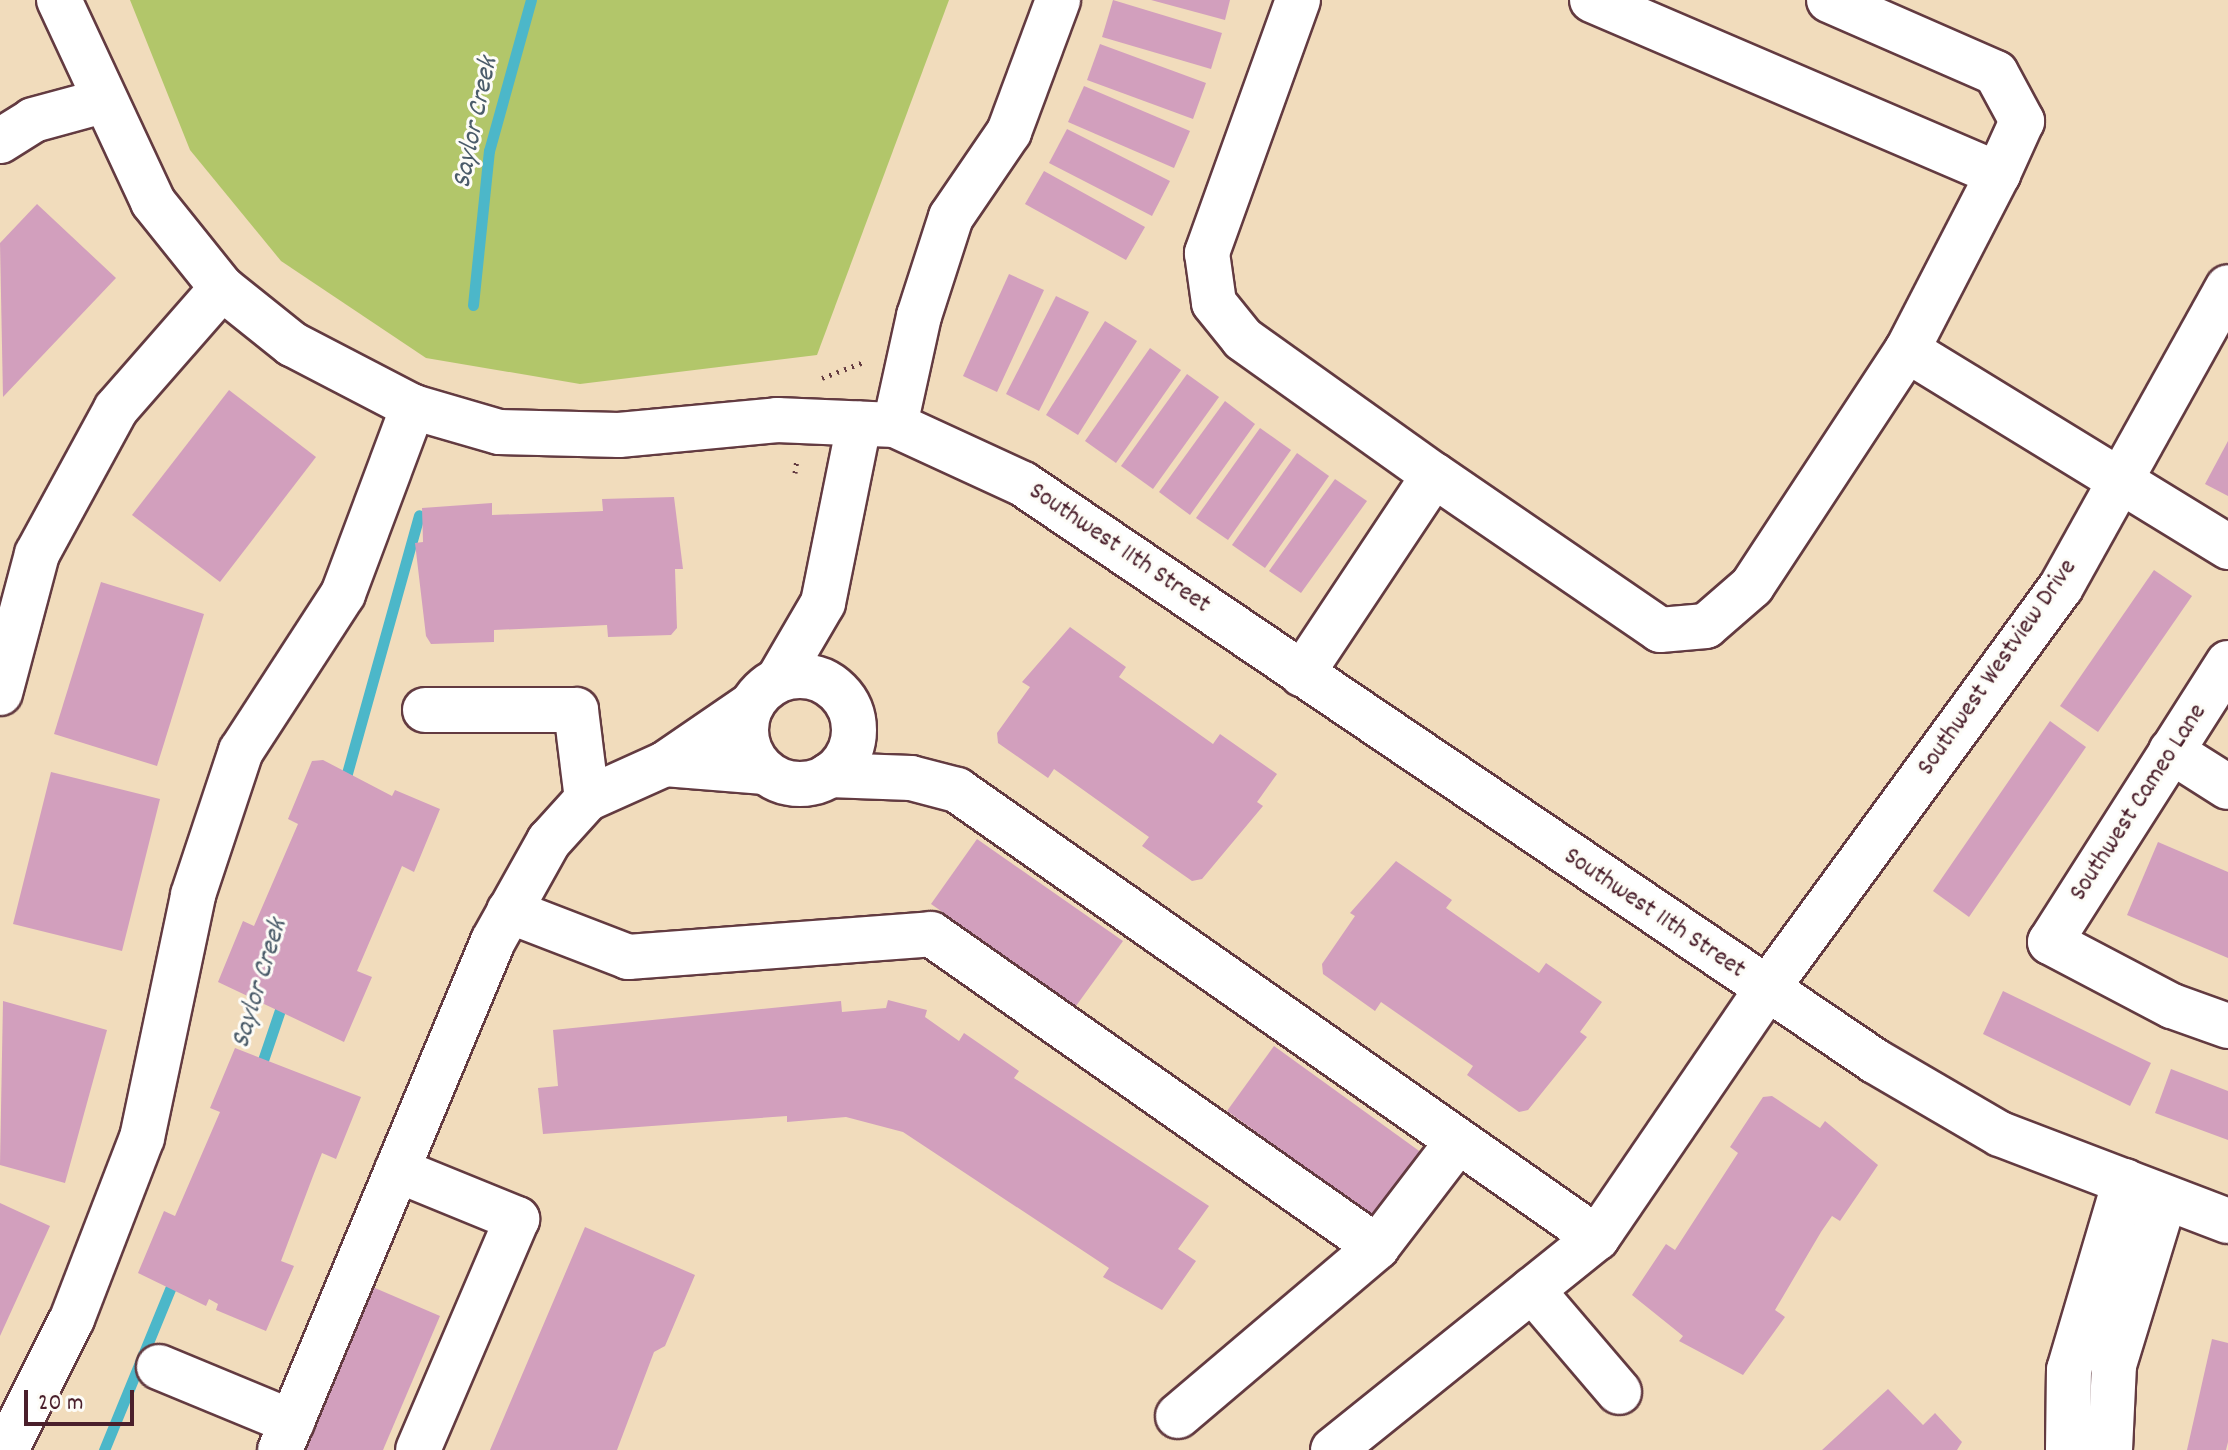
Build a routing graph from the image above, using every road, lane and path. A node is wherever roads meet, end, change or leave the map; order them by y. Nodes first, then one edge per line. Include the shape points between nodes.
1 (59, 0) edge
2 (1058, 0) edge
3 (1298, 0) edge
4 (1592, 0) edge
5 (1829, 0) edge
6 (103, 101) junction
7 (0, 141) edge
8 (1998, 174) junction
9 (2228, 287) edge
10 (222, 288) junction
11 (1907, 350) junction
12 (413, 407) junction
13 (877, 424) junction
14 (1434, 475) junction
15 (2121, 479) junction
16 (2228, 547) edge
17 (823, 603) junction
18 (2228, 663) edge
19 (1302, 674) junction
20 (765, 692) junction
21 (0, 693) edge
22 (848, 708) junction
23 (425, 710) dead end
24 (2171, 751) junction
25 (665, 764) junction
26 (765, 772) junction
27 (829, 775) junction
28 (911, 778) junction
29 (2228, 787) edge
30 (587, 799) junction
31 (509, 911) junction
32 (1766, 990) junction
33 (2228, 1026) edge
34 (1458, 1141) junction
35 (397, 1170) junction
36 (2125, 1181) junction
37 (2165, 1198) junction
38 (2228, 1221) edge
39 (1597, 1238) junction
40 (1377, 1247) junction
41 (1532, 1290) junction
42 (159, 1367) dead end
43 (1619, 1392) dead end
44 (1178, 1416) dead end
45 (286, 1436) edge
46 (6, 1450) edge
47 (418, 1450) edge
48 (1333, 1450) edge
49 (2068, 1450) edge
50 (2110, 1450) edge

1 - 6 street, Southwest 11th Street
2 - 13 street via 1009,132 951,217
3 - 14 street via 1207,253 1214,303 1243,339
4 - 8 street
5 - 8 street via 1996,73 2022,121
6 - 7 street via 33,120
6 - 10 street, Southwest 11th Street via 153,202
8 - 11 street
9 - 15 street, Southwest Westview Drive
10 - 12 street, Southwest 11th Street via 292,344
10 - 21 street via 116,409 37,554
11 - 14 street via 1752,586 1706,626 1660,630
11 - 15 street
12 - 13 street, Southwest 11th Street via 499,432 619,435 777,420
12 - 46 street via 343,594 241,751 193,895 142,1138 72,1319
13 - 17 street
13 - 19 street, Southwest 11th Street via 1023,484
14 - 19 street
15 - 16 street
15 - 32 street, Southwest Westview Drive via 2061,587
17 - 20 street
17 - 22 street
18 - 24 street, Southwest Cameo Lane
19 - 32 street, Southwest 11th Street
20 - 22 street via 815,678
20 - 25 street
20 - 26 street via 747,741
22 - 27 street via 850,749
22 - 28 street
23 - 30 street via 576,710
24 - 29 street
24 - 33 street, Southwest Cameo Lane via 2050,942 2172,1006
25 - 26 street
25 - 30 street
26 - 27 street via 797,784
27 - 28 street
28 - 34 street via 957,790
30 - 31 street via 549,841
31 - 35 street
31 - 40 street via 628,957 931,934
32 - 36 street, Southwest 11th Street via 2000,1134
32 - 39 street, Southwest Westview Drive
34 - 39 street
34 - 40 street
35 - 45 street
35 - 47 street via 517,1219
36 - 37 street, Southwest 11th Street
36 - 49 street via 2069,1370
37 - 38 street, Southwest 11th Street
37 - 50 street via 2114,1365
39 - 41 street, Southwest Westview Drive
40 - 44 street
41 - 43 street
41 - 48 street, Southwest Westview Drive
42 - 45 street

